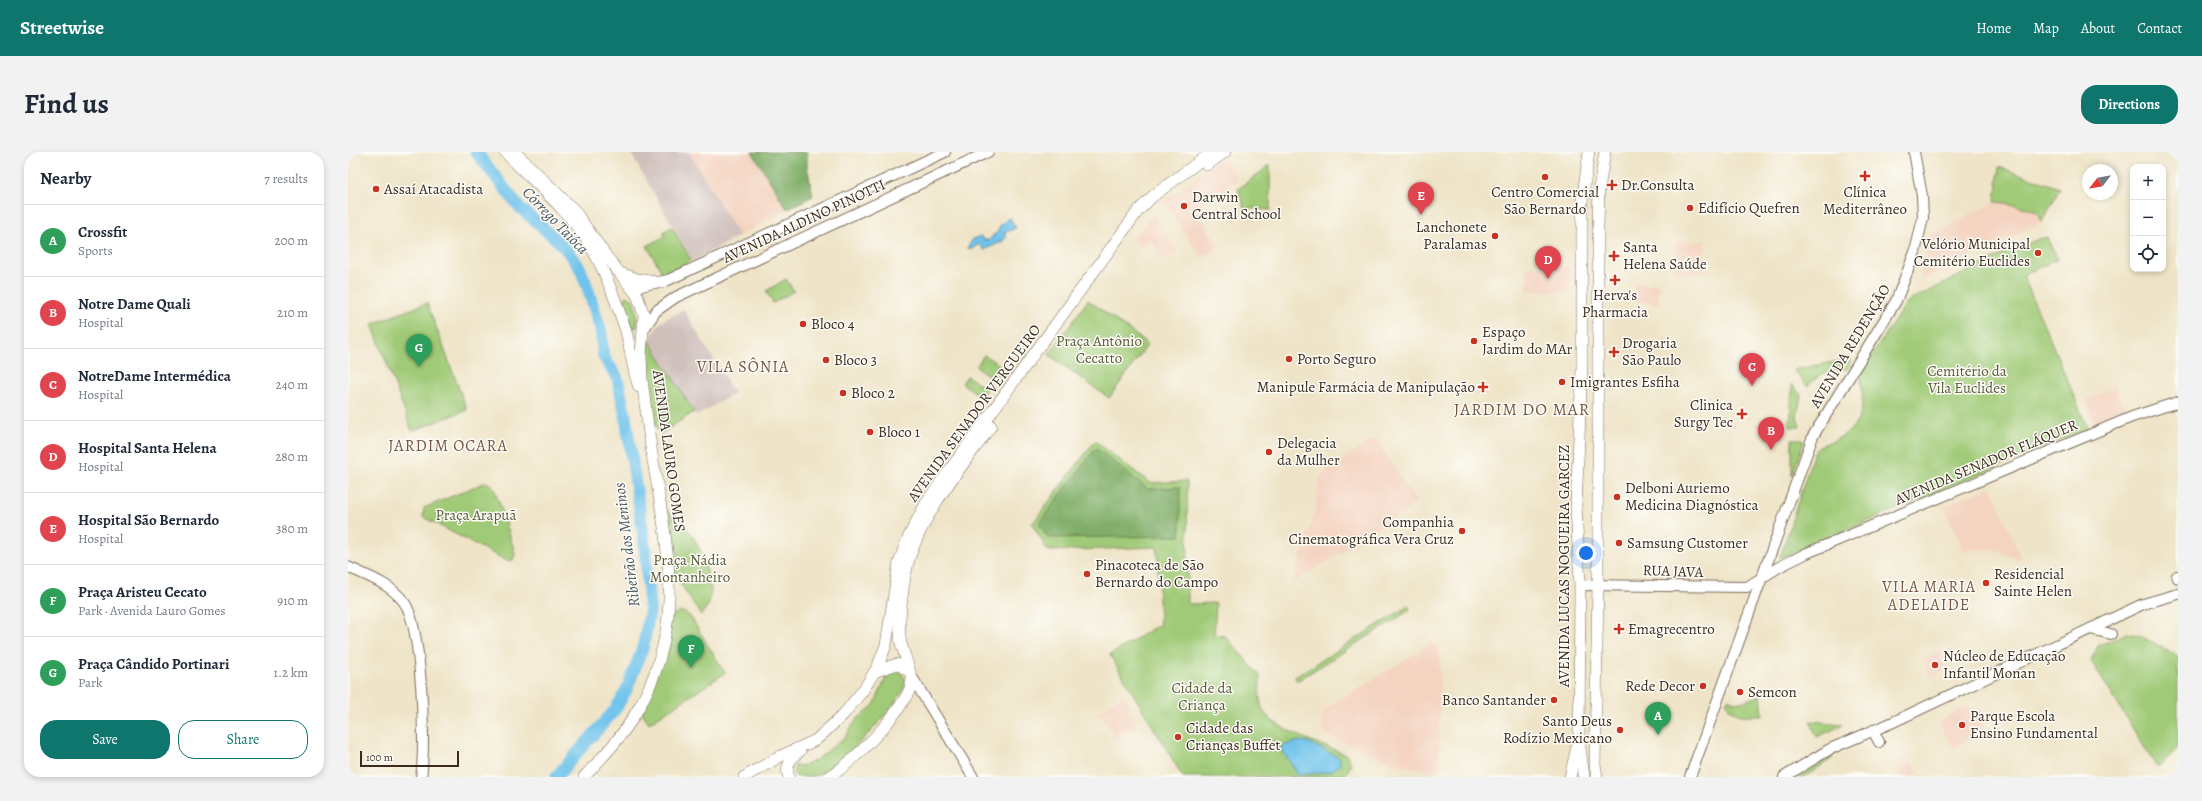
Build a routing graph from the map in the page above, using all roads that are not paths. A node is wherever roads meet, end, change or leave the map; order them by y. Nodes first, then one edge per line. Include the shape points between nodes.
1 (505, 152) edge
2 (515, 152) edge
3 (945, 152) edge
4 (988, 152) edge
5 (1212, 152) edge
6 (1225, 152) edge
7 (1588, 152) edge
8 (1604, 152) edge
9 (1914, 152) edge
10 (718, 258) junction
11 (619, 273) junction
12 (724, 274) junction
13 (662, 283) junction
14 (632, 288) junction
15 (617, 306) junction
16 (625, 327) junction
17 (644, 329) junction
18 (2178, 402) edge
19 (644, 403) junction
20 (348, 567) edge
21 (1762, 577) junction
22 (1580, 585) junction
23 (1598, 585) junction
24 (2178, 587) edge
25 (2178, 594) edge
26 (2166, 597) junction
27 (2089, 629) junction
28 (2111, 634) dead end
29 (874, 672) junction
30 (910, 674) junction
31 (904, 698) junction
32 (929, 704) junction
33 (1873, 730) junction
34 (1579, 740) junction
35 (1879, 742) dead end
36 (806, 746) junction
37 (421, 777) edge
38 (584, 777) edge
39 (744, 777) edge
40 (789, 777) edge
41 (828, 777) edge
42 (973, 777) edge
43 (1570, 777) edge
44 (1584, 777) edge
45 (1597, 777) edge
46 (1690, 777) edge
47 (1784, 777) edge

1 - 15 main road, AVENIDA LAURO GOMES via 564,212 583,236 604,273
2 - 11 main road, AVENIDA LAURO GOMES via 574,210
3 - 10 street, AVENIDA ALDINO PINOTTI
4 - 12 street, AVENIDA ALDINO PINOTTI
5 - 29 main road, AVENIDA SENADOR VERGUEIRO via 1153,196 1138,211 927,501 901,554 886,645
6 - 30 main road, AVENIDA SENADOR VERGUEIRO via 1142,215 935,506 910,556 905,578 899,630
7 - 22 main road, AVENIDA LUCAS NOGUEIRA GARCEZ via 1582,202 1582,368 1576,507
8 - 23 main road via 1599,189 1598,228
9 - 21 street, AVENIDA REDENÇÃO via 1923,218 1915,252 1896,301 1813,436
10 - 12 street
10 - 13 street, AVENIDA ALDINO PINOTTI
11 - 13 main road via 637,280
11 - 14 main road, AVENIDA LAURO GOMES
12 - 17 street, AVENIDA ALDINO PINOTTI via 665,303
13 - 14 street, AVENIDA ALDINO PINOTTI
14 - 15 main road via 622,294
14 - 17 main road, AVENIDA LAURO GOMES via 643,308
15 - 16 main road, AVENIDA LAURO GOMES
16 - 17 main road via 632,335
16 - 19 main road, AVENIDA LAURO GOMES via 633,372
17 - 19 main road, AVENIDA LAURO GOMES via 641,367
18 - 21 street, AVENIDA SENADOR FLÁQUER via 2132,417 1807,553
19 - 38 main road, AVENIDA LAURO GOMES via 669,555 668,621 660,660 641,704 618,738
20 - 37 street via 397,593 410,613 417,638 420,672
21 - 23 street, RUA JAVA via 1747,587
21 - 46 street, AVENIDA REDENÇÃO
22 - 23 street, RUA JAVA
22 - 34 main road, AVENIDA LUCAS NOGUEIRA GARCEZ
23 - 45 main road via 1595,765
24 - 26 street
25 - 26 street
26 - 27 street via 2143,604
27 - 28 street
27 - 33 street
29 - 30 main road via 897,664
29 - 36 main road, AVENIDA SENADOR VERGUEIRO via 852,705
30 - 31 main road via 910,689
30 - 32 street
31 - 32 street via 917,697
31 - 41 main road via 865,747 845,766
32 - 42 street
33 - 35 street
33 - 47 street via 1815,756
34 - 43 main road, AVENIDA LUCAS NOGUEIRA GARCEZ
34 - 44 main road, AVENIDA LUCAS NOGUEIRA GARCEZ
36 - 39 main road, AVENIDA SENADOR VERGUEIRO via 783,755
36 - 40 main road via 790,761 787,768

